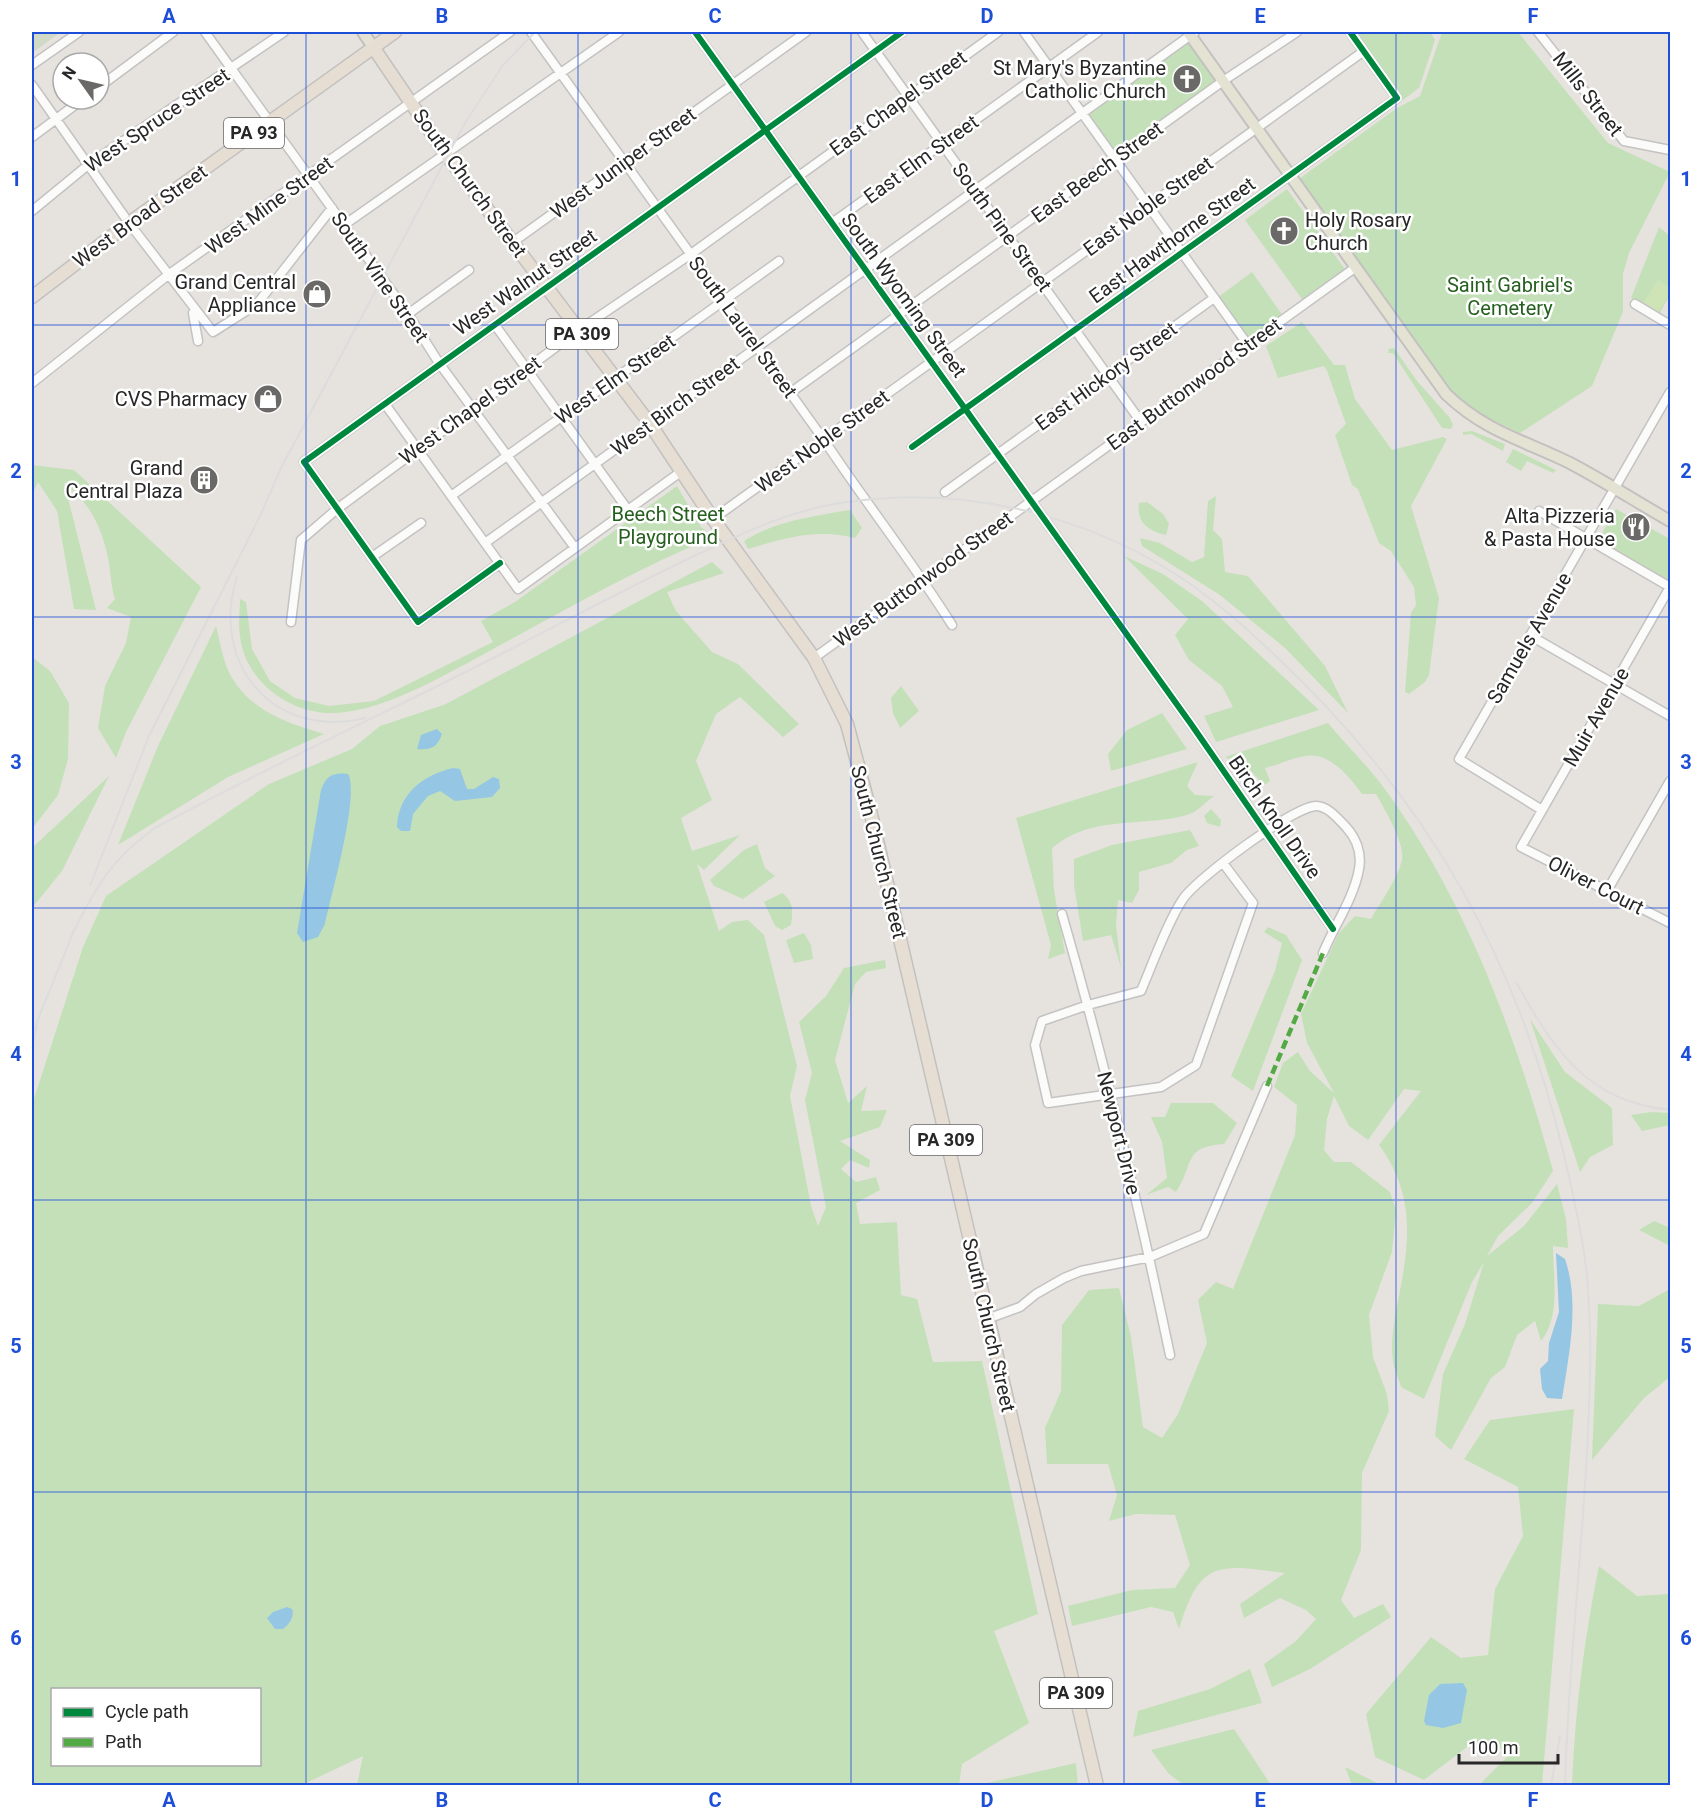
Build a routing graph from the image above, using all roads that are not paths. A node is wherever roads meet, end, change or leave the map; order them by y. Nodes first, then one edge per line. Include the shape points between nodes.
1 (79, 32) edge
2 (173, 32) edge
3 (205, 32) edge
4 (284, 32) edge
5 (363, 32) edge
6 (395, 32) edge
7 (510, 32) edge
8 (531, 32) edge
9 (619, 32) edge
10 (695, 32) edge
11 (806, 32) edge
12 (862, 32) edge
13 (902, 32) edge
14 (998, 32) edge
15 (1024, 32) edge
16 (1098, 32) edge
17 (1297, 32) edge
18 (1350, 32) edge
19 (1538, 32) edge
20 (1191, 33) edge
21 (373, 47) junction
22 (876, 51) junction
23 (1364, 51) junction
24 (32, 65) edge
25 (1049, 67) junction
26 (232, 69) junction
27 (560, 72) junction
28 (111, 78) edge
29 (1223, 81) junction
30 (733, 84) junction
31 (32, 85) edge
32 (908, 96) junction
33 (412, 102) junction
34 (67, 111) edge
35 (1082, 113) junction
36 (56, 119) junction
37 (270, 122) junction
38 (1257, 128) junction
39 (766, 130) junction
40 (32, 137) edge
41 (942, 143) junction
42 (1671, 150) edge
43 (445, 153) junction
44 (1115, 159) junction
45 (625, 162) junction
46 (88, 165) junction
47 (798, 175) junction
48 (1290, 175) junction
49 (309, 176) junction
50 (975, 190) junction
51 (1149, 206) junction
52 (332, 208) junction
53 (657, 208) junction
54 (32, 211) edge
55 (129, 223) junction
56 (832, 223) junction
57 (344, 225) junction
58 (1008, 236) junction
59 (513, 242) junction
60 (1182, 253) junction
61 (691, 254) junction
62 (779, 261) dead end
63 (1356, 267) junction
64 (865, 269) junction
65 (469, 270) dead end
66 (168, 275) junction
67 (1042, 283) junction
68 (546, 288) junction
69 (32, 297) edge
70 (1214, 298) junction
71 (724, 300) junction
72 (1635, 304) dead end
73 (194, 309) junction
74 (408, 314) junction
75 (898, 315) junction
76 (495, 325) junction
77 (1671, 325) edge
78 (579, 330) junction
79 (1075, 330) junction
80 (198, 341) dead end
81 (1248, 345) junction
82 (757, 347) junction
83 (932, 362) junction
84 (440, 363) junction
85 (527, 369) junction
86 (1108, 375) junction
87 (616, 378) junction
88 (32, 383) edge
89 (1671, 392) edge
90 (790, 393) junction
91 (385, 404) junction
92 (473, 409) junction
93 (965, 409) junction
94 (561, 417) junction
95 (1142, 422) junction
96 (650, 424) junction
97 (824, 440) junction
98 (912, 447) dead end
99 (417, 448) junction
100 (998, 454) junction
101 (509, 455) junction
102 (594, 464) junction
103 (682, 471) junction
104 (1615, 489) junction
105 (945, 492) dead end
106 (451, 496) junction
107 (1032, 501) junction
108 (542, 502) junction
109 (337, 509) junction
110 (628, 510) junction
111 (1539, 511) dead end
112 (713, 519) junction
113 (1671, 521) edge
114 (422, 524) dead end
115 (1587, 538) junction
116 (485, 543) junction
117 (575, 548) junction
118 (372, 557) junction
119 (500, 564) junction
120 (923, 579) junction
121 (1670, 587) edge
122 (291, 622) dead end
123 (952, 625) dead end
124 (1530, 636) junction
125 (814, 657) junction
126 (1615, 684) junction
127 (1671, 716) edge
128 (1191, 724) joint
129 (1671, 781) edge
130 (1542, 810) junction
131 (1265, 834) junction
132 (1521, 847) joint
133 (1222, 863) junction
134 (1607, 891) junction
135 (1062, 914) dead end
136 (1671, 923) edge
137 (1333, 929) junction
138 (1323, 953) dead end
139 (1088, 1005) junction
140 (1267, 1086) dead end
141 (1109, 1094) junction
142 (1150, 1257) junction
143 (987, 1319) junction
144 (1170, 1355) dead end
145 (1097, 1785) edge

1 - 24 street
2 - 28 street
3 - 26 street, South Vine Street
4 - 26 street, West Spruce Street
5 - 21 main road, PA 309
6 - 21 highway, West Broad Street / PA 93
7 - 33 street, West Mine Street
8 - 27 street, South Laurel Street
9 - 27 street
10 - 30 street, South Wyoming Street
11 - 30 street, West Juniper Street
12 - 22 street, South Pine Street
13 - 22 street, West Walnut Street
14 - 32 street, East Chapel Street
15 - 25 street
16 - 25 street, East Elm Street
17 - 29 street, East Beech Street
18 - 23 street
19 - 42 street, Mills Street via 1624,141
20 - 29 main road
20 - 35 street, West Birch Street
21 - 33 highway, South Church Street / PA 309
21 - 37 highway, West Broad Street / PA 93
22 - 32 street, South Pine Street
22 - 39 street, West Walnut Street
23 - 38 street, East Noble Street
23 - 48 street, East Hawthorne Street via 1397,98
25 - 35 street
25 - 41 street, East Elm Street
26 - 37 street, South Vine Street
26 - 46 street, West Spruce Street via 219,74
27 - 43 street
27 - 45 street, South Laurel Street
29 - 38 main road
29 - 44 street, East Beech Street
30 - 39 street, South Wyoming Street
30 - 45 street, West Juniper Street
31 - 36 street
32 - 41 street, South Pine Street
32 - 47 street, East Chapel Street
33 - 43 highway, South Church Street / PA 309
33 - 49 street, West Mine Street
34 - 36 street
35 - 44 street
35 - 50 street, West Birch Street
36 - 40 street
36 - 46 street
37 - 49 street, South Vine Street
37 - 55 highway, West Broad Street / PA 93
38 - 48 main road
38 - 51 street, East Noble Street
39 - 47 street, South Wyoming Street
39 - 53 street, West Walnut Street
41 - 50 street, South Pine Street
41 - 56 street, East Elm Street
43 - 57 street
43 - 59 highway, South Church Street / PA 309
44 - 51 street
44 - 58 street, East Beech Street
45 - 53 street, South Laurel Street
45 - 59 street, West Juniper Street
46 - 54 street, West Spruce Street
46 - 55 street
47 - 56 street, South Wyoming Street
47 - 61 street, West Chapel Street
48 - 60 street, East Hawthorne Street
48 - 63 main road
49 - 52 street, South Vine Street
49 - 66 street, West Mine Street
50 - 58 street, South Pine Street
50 - 64 street, West Birch Street
51 - 60 street
51 - 67 street, East Noble Street
52 - 57 street, South Vine Street
52 - 73 street via 257,304 213,332
53 - 61 street, South Laurel Street
53 - 68 street, West Walnut Street
55 - 66 street
55 - 69 highway, West Broad Street / PA 93
56 - 64 street, South Wyoming Street
57 - 74 street, South Vine Street
58 - 67 street, South Pine Street
58 - 75 street, East Beech Street
59 - 68 highway, South Church Street / PA 309
60 - 70 street
60 - 79 street, East Hawthorne Street
61 - 71 street, South Laurel Street
61 - 78 street, West Chapel Street
62 - 71 street, West Elm Street
63 - 81 street, East Buttonwood Street
63 - 104 main road via 1446,394 1466,413 1496,432 1570,463
64 - 75 street, South Wyoming Street
64 - 82 street, West Birch Street
65 - 74 street
66 - 73 street
66 - 88 street, West Mine Street
67 - 79 street, South Pine Street
67 - 83 street, East Noble Street
68 - 76 street, West Walnut Street
68 - 78 highway, South Church Street / PA 309
70 - 81 street
70 - 86 street, East Hickory Street
71 - 82 street, South Laurel Street
71 - 87 street, West Elm Street
72 - 77 street
73 - 80 street
74 - 84 street, South Vine Street
75 - 83 street, South Wyoming Street
75 - 90 street, East Beech Street
76 - 84 street, West Walnut Street
76 - 85 street
78 - 85 street, West Chapel Street
78 - 87 highway, South Church Street / PA 309
79 - 86 street, South Pine Street
79 - 93 street, East Hawthorne Street
81 - 95 street, East Buttonwood Street
82 - 90 street, South Laurel Street
82 - 96 street, West Birch Street
83 - 93 street, South Wyoming Street
83 - 97 street, West Noble Street
84 - 91 street, West Walnut Street
84 - 92 street, South Vine Street
85 - 92 street, West Chapel Street
85 - 94 street
86 - 95 street, South Pine Street
86 - 100 street, East Hickory Street
87 - 94 street, West Elm Street
87 - 96 highway, South Church Street / PA 309
89 - 104 street, Samuels Avenue
90 - 97 street, South Laurel Street
91 - 99 street
91 - 109 street, West Walnut Street via 304,462
92 - 99 street, West Chapel Street
92 - 101 street, South Vine Street
93 - 98 street, East Hawthorne Street
93 - 100 street, South Wyoming Street
94 - 101 street, West Elm Street
94 - 102 street
95 - 107 street, East Buttonwood Street
96 - 102 street, West Birch Street
96 - 103 highway, South Church Street / PA 309
97 - 112 street, West Noble Street
97 - 120 street, South Laurel Street via 863,500
99 - 106 street
99 - 109 street, West Chapel Street
100 - 105 street, East Hickory Street
100 - 107 street, South Wyoming Street
101 - 106 street, West Elm Street
101 - 108 street, South Vine Street
102 - 108 street, West Birch Street
102 - 110 street
103 - 110 street
103 - 112 highway, South Church Street / PA 309
104 - 113 main road
104 - 115 street, Samuels Avenue
106 - 116 street
107 - 120 street, West Buttonwood Street
107 - 128 street, South Wyoming Street
108 - 116 street, West Birch Street
108 - 117 street, South Vine Street
109 - 118 street
109 - 122 street, West Chapel Street via 302,540
110 - 117 street
111 - 115 street
112 - 125 highway, South Church Street / PA 309
114 - 118 street
115 - 121 street
115 - 124 street, Samuels Avenue
116 - 119 street
117 - 119 street via 518,589
118 - 119 street via 418,622
120 - 123 street, South Laurel Street
120 - 125 street, West Buttonwood Street
121 - 126 street, Muir Avenue
124 - 126 street
124 - 130 street, Samuels Avenue via 1460,759
125 - 143 highway, South Church Street / PA 309 via 847,724 867,797
126 - 127 street
126 - 130 street, Muir Avenue
128 - 131 street, Birch Knoll Drive
129 - 134 street
130 - 132 street, Muir Avenue
131 - 133 street
131 - 137 street, Birch Knoll Drive
131 - 137 street via 1288,816 1316,806 1324,807 1350,831 1360,854 1359,869
132 - 134 street, Oliver Court
133 - 139 street via 1183,898 1141,991
133 - 141 street via 1253,903 1196,1065 1161,1087
134 - 136 street, Oliver Court
135 - 139 street, Newport Drive
137 - 138 street
139 - 141 street, Newport Drive
139 - 141 street via 1042,1021 1035,1045 1048,1102
140 - 142 street via 1204,1234
141 - 142 street, Newport Drive
142 - 143 street via 1080,1271 1020,1307
142 - 144 street, Newport Drive
143 - 145 highway, South Church Street / PA 309

